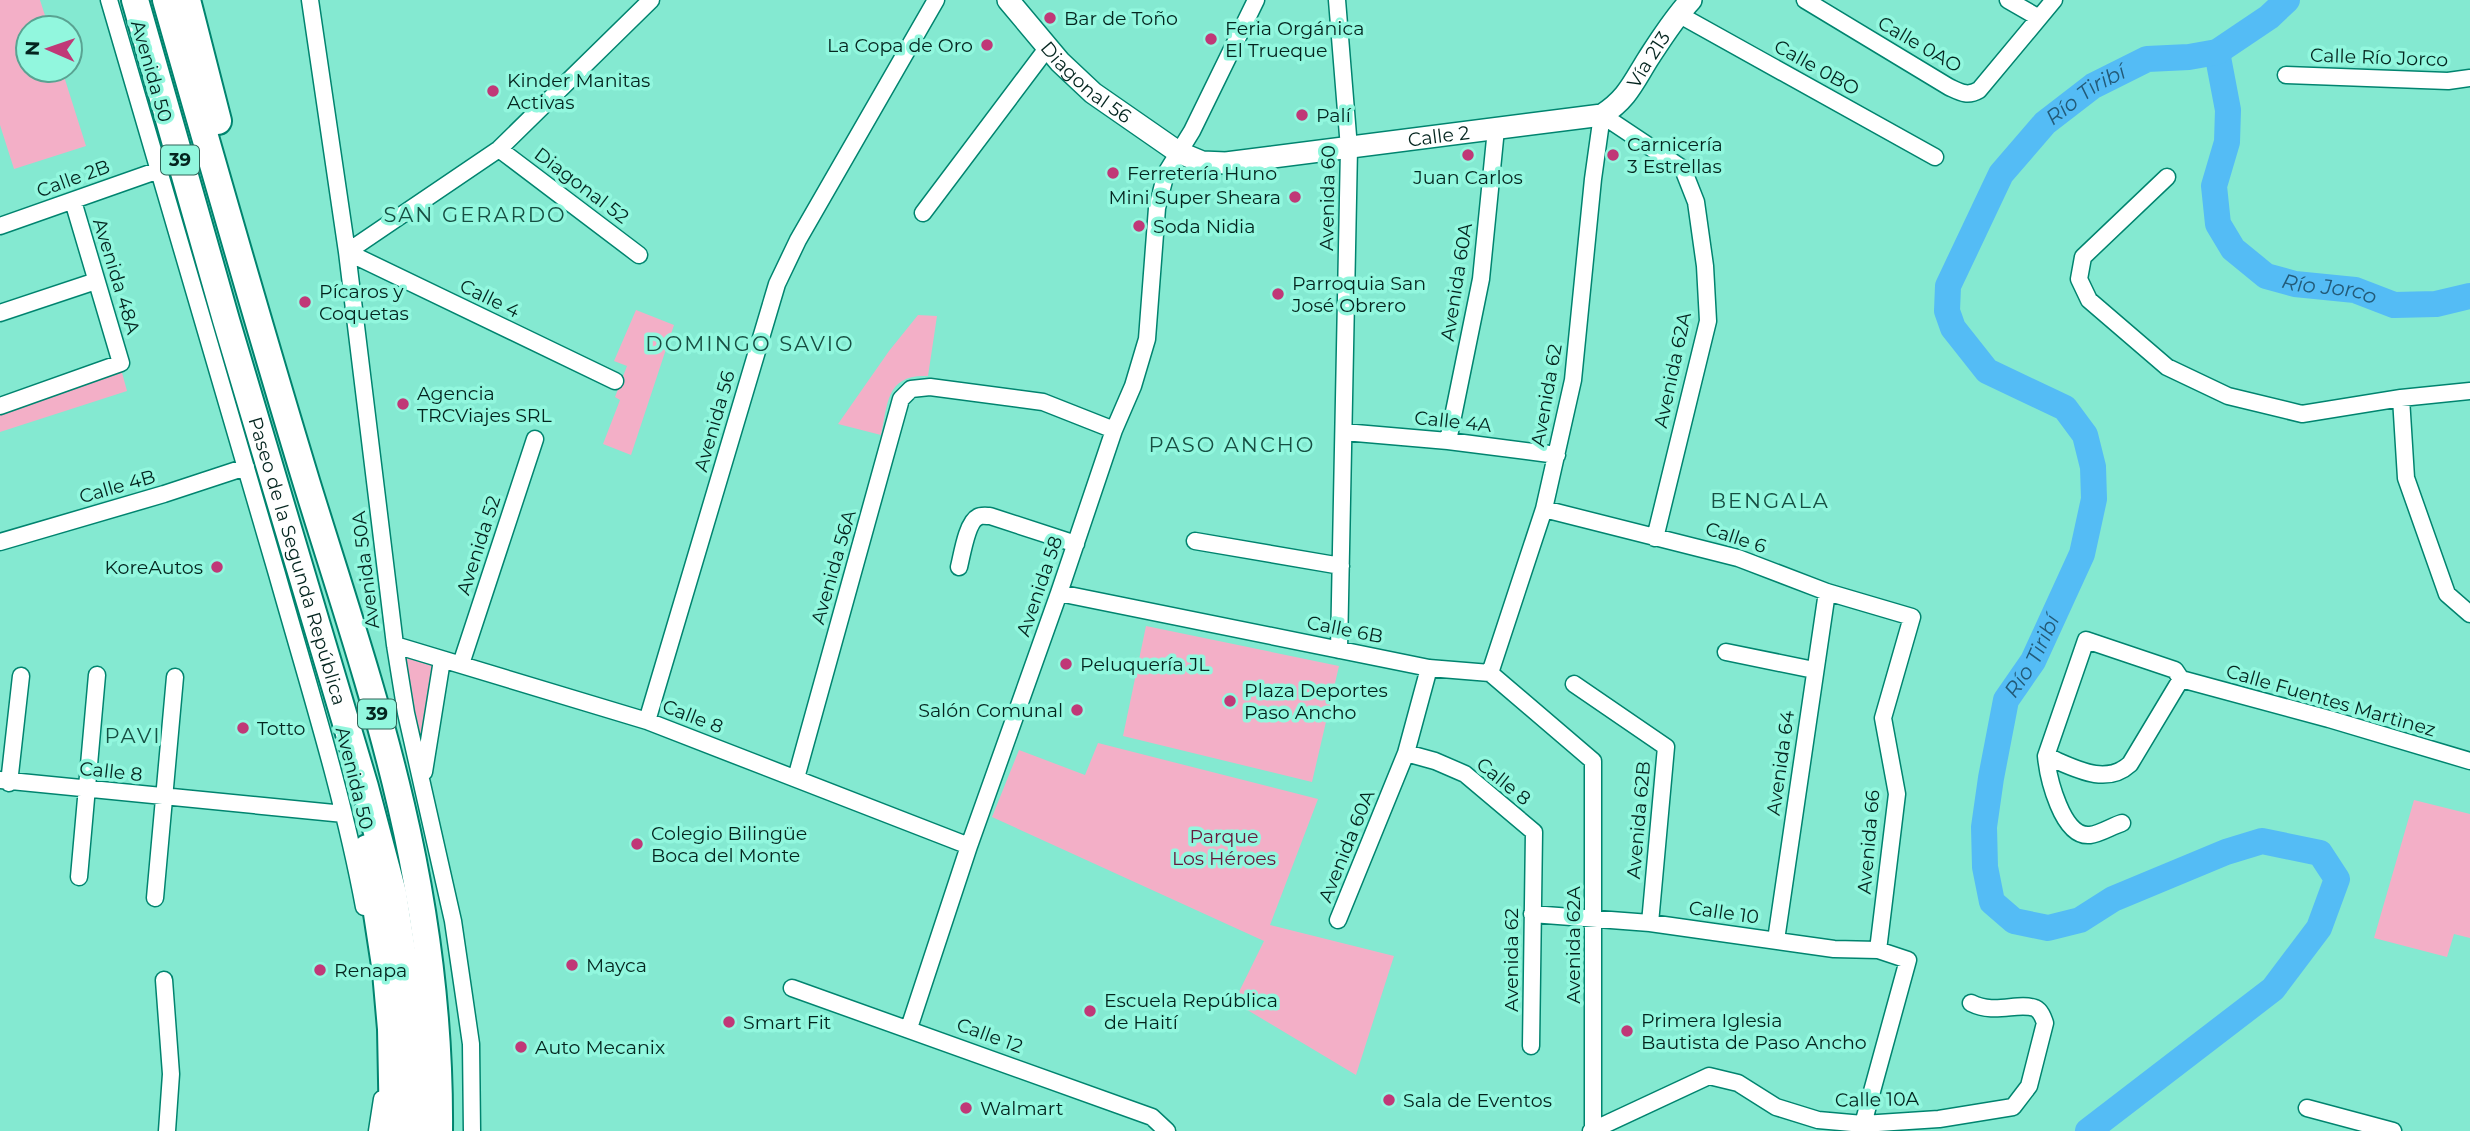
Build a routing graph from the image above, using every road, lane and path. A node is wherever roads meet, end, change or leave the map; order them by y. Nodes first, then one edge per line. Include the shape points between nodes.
1 (109, 0) edge
2 (121, 0) edge
3 (135, 0) edge
4 (166, 0) edge
5 (187, 0) edge
6 (310, 0) edge
7 (651, 0) edge
8 (936, 0) edge
9 (1256, 0) edge
10 (1337, 0) edge
11 (1805, 0) edge
12 (2008, 0) edge
13 (2054, 0) edge
14 (1018, 4) edge
15 (1685, 7) edge
16 (2039, 18) junction
17 (1048, 47) junction
18 (2286, 75) dead end
19 (2470, 78) edge
20 (1602, 115) junction
21 (1496, 129) junction
22 (1349, 148) junction
23 (499, 149) junction
24 (1178, 152) junction
25 (1935, 157) dead end
26 (159, 170) junction
27 (2167, 177) dead end
28 (73, 201) junction
29 (923, 213) dead end
30 (0, 226) edge
31 (347, 252) junction
32 (639, 255) dead end
33 (96, 281) junction
34 (254, 309) junction
35 (0, 313) edge
36 (226, 320) junction
37 (615, 381) dead end
38 (2470, 391) edge
39 (2401, 398) junction
40 (0, 406) edge
41 (1114, 430) junction
42 (1344, 432) junction
43 (535, 439) dead end
44 (1448, 441) junction
45 (1557, 454) junction
46 (246, 467) junction
47 (1544, 509) junction
48 (1655, 537) junction
49 (1195, 541) dead end
50 (0, 542) edge
51 (1076, 544) junction
52 (1341, 566) junction
53 (958, 567) dead end
54 (1827, 592) junction
55 (1059, 593) junction
56 (2470, 614) edge
57 (1912, 617) joint
58 (395, 645) junction
59 (1339, 650) junction
60 (1726, 652) dead end
61 (442, 660) junction
62 (461, 664) junction
63 (1429, 668) junction
64 (1814, 670) junction
65 (1490, 673) junction
66 (97, 675) dead end
67 (21, 676) dead end
68 (175, 677) dead end
69 (2181, 679) junction
70 (1574, 684) dead end
71 (647, 721) junction
72 (1406, 753) junction
73 (2046, 757) junction
74 (2470, 761) edge
75 (796, 778) junction
76 (5, 782) edge
77 (422, 782) junction
78 (365, 787) junction
79 (85, 790) junction
80 (163, 798) junction
81 (401, 803) junction
82 (344, 814) junction
83 (2122, 823) dead end
84 (1534, 832) joint
85 (969, 846) junction
86 (79, 877) dead end
87 (155, 898) dead end
88 (1532, 914) junction
89 (1594, 919) junction
90 (1338, 920) dead end
91 (1650, 923) junction
92 (1776, 940) junction
93 (1878, 950) junction
94 (164, 980) dead end
95 (792, 988) dead end
96 (1971, 1003) dead end
97 (909, 1028) junction
98 (1531, 1046) dead end
99 (2307, 1108) dead end
100 (1863, 1124) junction
101 (1592, 1130) edge
102 (167, 1131) edge
103 (377, 1131) edge
104 (393, 1131) edge
105 (416, 1131) edge
106 (439, 1131) edge
107 (457, 1131) edge
108 (472, 1131) edge
109 (1167, 1131) edge
110 (2393, 1131) edge

1 - 26 street, Avenida 50
2 - 36 highway via 169,166
3 - 36 highway, Paseo de la Segunda República / 39
4 - 34 highway, Paseo de la Segunda República / 39
5 - 34 highway via 239,201
6 - 31 street, Avenida 50A
7 - 23 street
8 - 71 street, Avenida 56 via 777,284
9 - 24 street, Avenida 58
10 - 22 street, Avenida 60
11 - 16 street, Calle 0AO via 1965,94 1979,90
12 - 16 street
13 - 16 street
14 - 17 main road, Diagonal 56
15 - 20 main road, Vía 213 via 1628,93
15 - 25 street, Calle 0BO
17 - 24 main road, Diagonal 56 via 1077,80
17 - 29 street
18 - 19 street, Calle Río Jorco
20 - 21 main road, Calle 2
20 - 45 street, Avenida 62 via 1573,380
20 - 48 street, Avenida 62A via 1683,169 1696,202 1705,265 1709,321
21 - 22 main road, Calle 2
21 - 44 street, Avenida 60A via 1481,279
22 - 24 main road, Calle 2 via 1226,163 1202,162
22 - 42 street, Avenida 60
23 - 31 street
23 - 32 street, Diagonal 52
24 - 41 street, Avenida 58 via 1166,173 1157,208 1147,339
26 - 28 street, Calle 2B
26 - 46 street, Avenida 50
27 - 39 street via 2082,257 2079,279 2089,300 2167,367 2228,396 2302,414
28 - 30 street, Calle 2B
28 - 33 street, Avenida 48A
31 - 37 street, Calle 4
31 - 58 street, Avenida 50A
33 - 35 street
33 - 40 street, Avenida 48A via 121,363
34 - 81 highway, Paseo de la Segunda República / 39
36 - 78 highway, Paseo de la Segunda República / 39
38 - 39 street
39 - 56 street via 2406,478 2447,594
41 - 51 street, Avenida 58
41 - 75 street, Avenida 56A via 1043,402 930,387 911,389 901,399
42 - 44 street, Calle 4A
42 - 52 street, Avenida 60
43 - 62 street, Avenida 52
44 - 45 street, Calle 4A
45 - 47 street, Avenida 62
46 - 50 street, Calle 4B
46 - 82 street, Avenida 50
47 - 48 street, Calle 6
47 - 65 street, Avenida 62
48 - 54 street, Calle 6 via 1738,558
49 - 52 street
51 - 53 street via 980,515 970,527
51 - 55 street, Avenida 58
52 - 59 street, Avenida 60
54 - 57 street, Calle 6
54 - 64 street, Avenida 64
55 - 59 street, Calle 6B
55 - 85 street, Avenida 58
57 - 93 street, Avenida 66 via 1883,718 1897,794
58 - 61 street, Calle 8
58 - 77 street, Avenida 50A
59 - 63 street, Calle 6B
60 - 64 street
61 - 62 street, Calle 8
61 - 77 street
62 - 71 street, Calle 8
63 - 65 street, Calle 6B
63 - 72 street, Avenida 60A
64 - 92 street, Avenida 64
65 - 89 street, Avenida 62A via 1593,761
66 - 79 street
67 - 76 street
68 - 80 street
69 - 73 street via 2121,772 2091,775
69 - 73 street, Calle Fuentes Martìnez via 2175,670 2086,640
69 - 74 street, Calle Fuentes Martìnez
70 - 91 street, Avenida 62B via 1666,747
71 - 75 street, Calle 8
72 - 84 street, Calle 8 via 1465,774
72 - 90 street, Avenida 60A
73 - 83 street via 2062,815 2079,832 2089,835
75 - 85 street, Calle 8
76 - 79 street, Calle 8
77 - 108 street, Avenida 50A via 453,921 466,1008
78 - 104 highway via 367,859 391,1029
78 - 105 highway, Paseo de la Segunda República / 39 via 402,942 412,1020
79 - 80 street, Calle 8
79 - 86 street
80 - 82 street, Calle 8
80 - 87 street
81 - 106 highway, Paseo de la Segunda República / 39 via 434,996
81 - 107 highway via 428,868 451,1010
82 - 103 street, Avenida 50 via 379,988 383,1086
84 - 88 street, Avenida 62
85 - 97 street, Avenida 58
88 - 89 street, Calle 10
88 - 98 street, Avenida 62
89 - 91 street, Calle 10
89 - 101 street, Avenida 62A
91 - 92 street, Calle 10
92 - 93 street, Calle 10
93 - 100 street, Calle 10 via 1908,960
94 - 102 street via 171,1074
95 - 97 street, Calle 12
96 - 100 street, Calle 10A via 1983,1010 2034,1008 2042,1013 2045,1023 2029,1086 2013,1107 1939,1119
97 - 109 street, Calle 12 via 1152,1117
99 - 110 street
100 - 101 street, Calle 10A via 1818,1120 1786,1111 1738,1083 1709,1076

